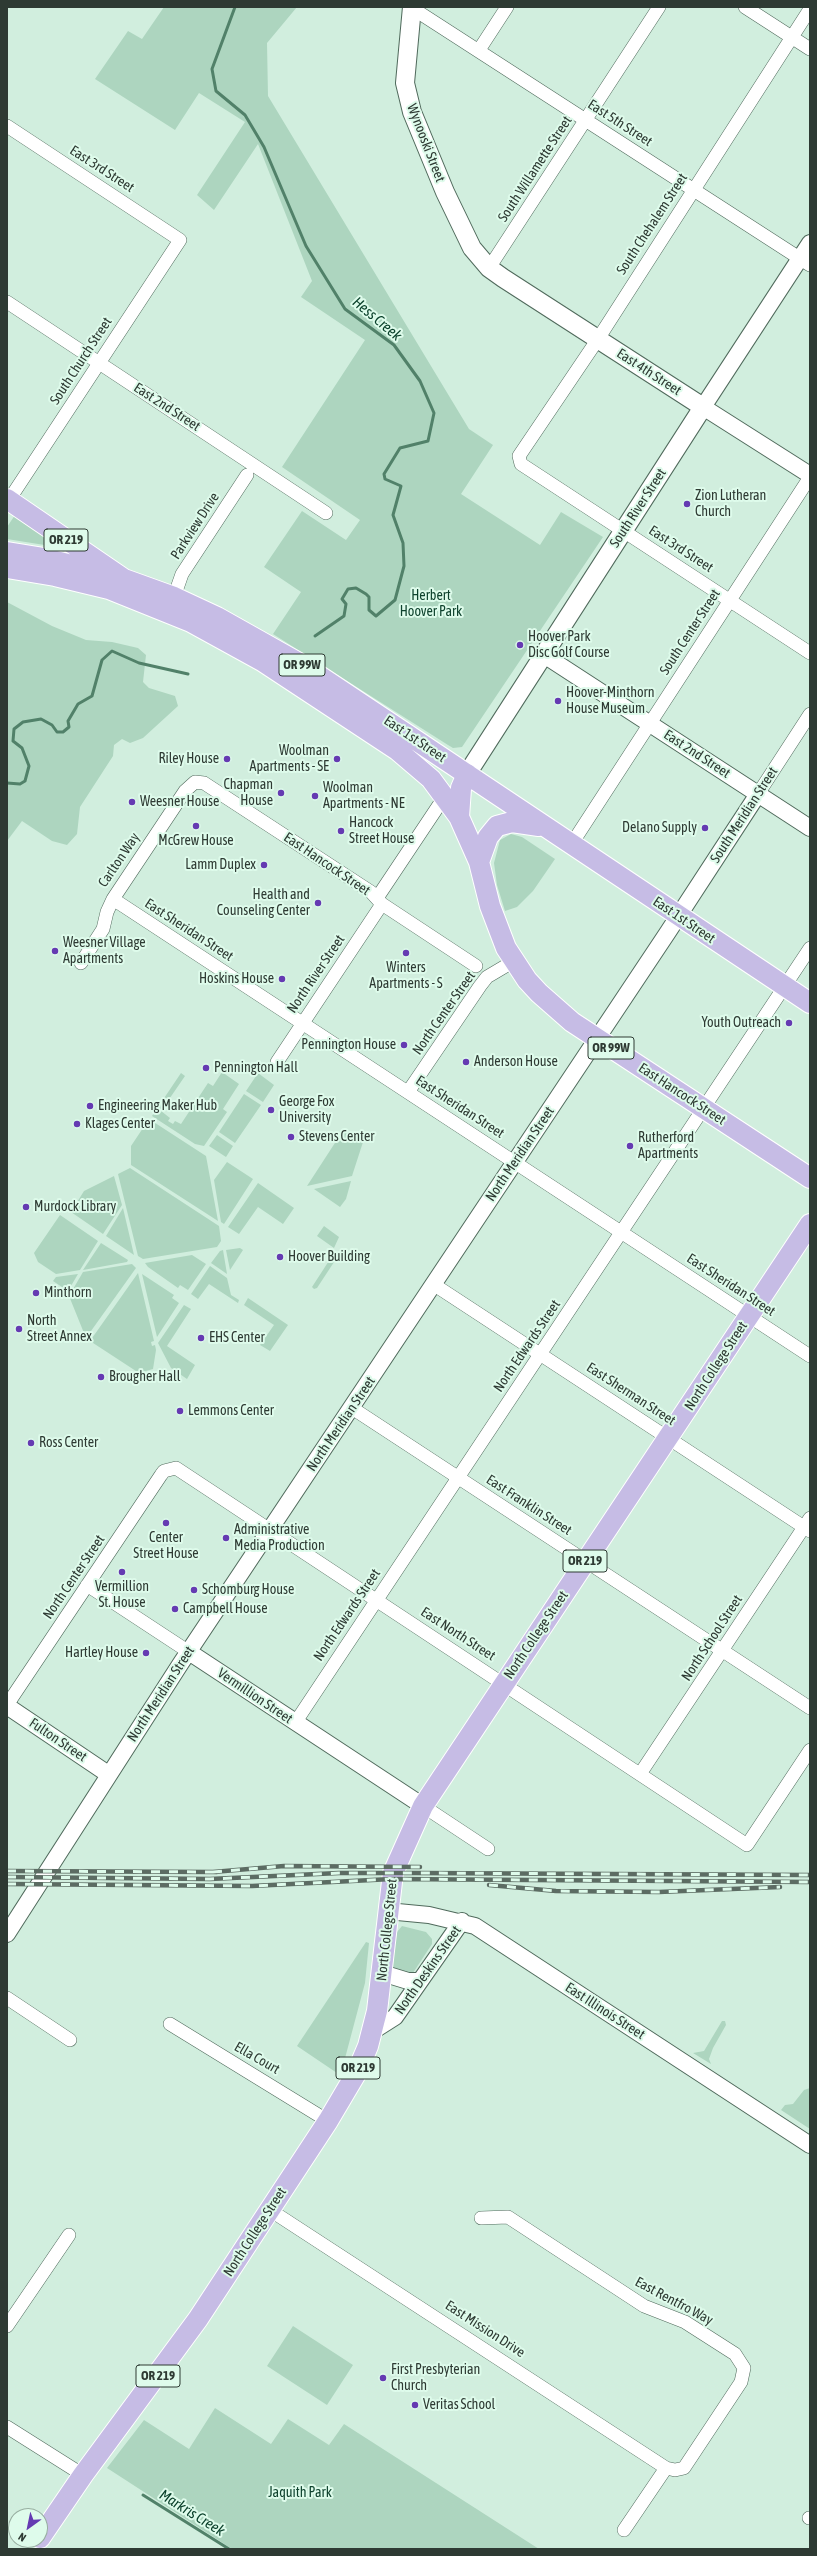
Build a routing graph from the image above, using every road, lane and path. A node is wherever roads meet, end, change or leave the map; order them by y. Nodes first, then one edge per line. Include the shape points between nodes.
1 (507, 7) edge
2 (659, 7) edge
3 (745, 7) edge
4 (412, 8) edge
5 (810, 8) edge
6 (792, 37) junction
7 (810, 49) edge
8 (479, 50) junction
9 (586, 120) junction
10 (7, 126) edge
11 (693, 189) junction
12 (180, 240) joint
13 (810, 243) edge
14 (805, 262) edge
15 (489, 268) junction
16 (7, 302) edge
17 (598, 338) junction
18 (99, 362) junction
19 (703, 406) junction
20 (519, 456) joint
21 (247, 475) dead end
22 (810, 476) edge
23 (8, 500) edge
24 (326, 513) dead end
25 (624, 531) junction
26 (7, 552) edge
27 (7, 568) edge
28 (116, 584) junction
29 (174, 597) junction
30 (730, 600) junction
31 (810, 653) edge
32 (544, 655) junction
33 (810, 714) edge
34 (650, 724) junction
35 (397, 750) junction
36 (467, 774) junction
37 (195, 782) joint
38 (758, 794) junction
39 (445, 796) junction
40 (459, 817) junction
41 (544, 827) junction
42 (810, 828) edge
43 (571, 845) junction
44 (479, 862) junction
45 (112, 899) junction
46 (380, 901) junction
47 (679, 916) junction
48 (810, 948) edge
49 (514, 961) junction
50 (81, 963) dead end
51 (476, 966) dead end
52 (785, 987) junction
53 (810, 1003) edge
54 (302, 1023) junction
55 (598, 1039) junction
56 (277, 1062) dead end
57 (408, 1092) junction
58 (704, 1108) junction
59 (515, 1162) junction
60 (810, 1178) edge
61 (810, 1224) edge
62 (622, 1232) junction
63 (434, 1284) junction
64 (749, 1315) junction
65 (540, 1354) junction
66 (810, 1356) edge
67 (352, 1408) junction
68 (668, 1438) junction
69 (169, 1469) joint
70 (458, 1478) junction
71 (808, 1526) edge
72 (271, 1530) junction
73 (585, 1561) junction
74 (87, 1585) junction
75 (377, 1600) junction
76 (722, 1651) junction
77 (189, 1652) junction
78 (504, 1683) junction
79 (7, 1705) edge
80 (810, 1708) edge
81 (295, 1723) junction
82 (810, 1750) edge
83 (108, 1774) junction
84 (640, 1774) junction
85 (423, 1806) junction
86 (488, 1849) dead end
87 (387, 1912) junction
88 (462, 1921) junction
89 (7, 1934) edge
90 (382, 1973) junction
91 (420, 1981) junction
92 (7, 1998) edge
93 (170, 2024) dead end
94 (373, 2031) junction
95 (70, 2040) dead end
96 (328, 2121) junction
97 (810, 2145) edge
98 (270, 2210) junction
99 (481, 2218) dead end
100 (69, 2235) dead end
101 (7, 2326) edge
102 (7, 2427) edge
103 (666, 2468) junction
104 (83, 2475) junction
105 (48, 2527) edge
106 (624, 2530) dead end

1 - 8 street
2 - 9 street, South Willamette Street
3 - 6 street
4 - 8 street, East 5th Street
4 - 15 main road, Wynooski Street via 405,83 412,112 456,218 472,248
5 - 6 street, South Chehalem Street
6 - 7 street
6 - 11 street, South Chehalem Street
8 - 9 street, East 5th Street
9 - 11 street, East 5th Street
9 - 15 street, South Willamette Street
10 - 12 street, East 3rd Street
11 - 14 street, East 5th Street
11 - 17 street, South Chehalem Street
12 - 18 street, South Church Street
13 - 14 street, South River Street
14 - 19 street, South River Street
15 - 17 main road, East 4th Street
16 - 18 street, East 2nd Street
17 - 19 main road, East 4th Street
17 - 20 street, South Chehalem Street
18 - 23 street, South Church Street
18 - 24 street, East 2nd Street
19 - 22 street, East 4th Street
19 - 25 main road, South River Street
20 - 25 street, East 3rd Street via 521,464
21 - 29 street, Parkview Drive via 182,574
22 - 30 street, South Center Street
23 - 28 main road, East 1st Street / OR 219
25 - 30 street, East 3rd Street
25 - 32 main road, South River Street
26 - 28 main road, OR 99W via 84,567
27 - 28 main road, OR 99W
28 - 29 main road, East 1st Street / OR 99W
28 - 35 main road, East 1st Street / OR 99W via 212,632 262,661
29 - 36 main road, East 1st Street / OR 99W via 243,630 285,655
30 - 31 street, East 3rd Street
30 - 34 street, South Center Street
32 - 34 street, East 2nd Street
32 - 36 main road, South River Street
33 - 38 street, South Meridian Street
34 - 38 street, East 2nd Street
34 - 43 street, South Center Street
35 - 36 main road via 457,775
35 - 39 main road, East 1st Street / OR 99W via 416,764
36 - 40 main road via 461,788
36 - 41 main road, East 1st Street / OR 99W
37 - 45 street, Carlton Way via 185,791
37 - 46 street, East Hancock Street via 204,783 366,888
38 - 42 street, East 2nd Street
38 - 47 street, South Meridian Street
39 - 40 main road, East 1st Street / OR 99W
39 - 46 street, North River Street
40 - 44 main road, East 1st Street / OR 99W
41 - 43 main road, East 1st Street / OR 99W
41 - 44 main road via 512,822 497,826 488,837
43 - 47 main road, East 1st Street / OR 99W
44 - 49 main road, East Hancock Street / OR 99W via 490,906
45 - 50 street, Carlton Way via 103,929
45 - 54 street, East Sheridan Street
46 - 51 street, East Hancock Street
46 - 54 street, North River Street
47 - 52 main road, East 1st Street / OR 99W
47 - 55 street, North Meridian Street
48 - 52 street, North Edwards Street
49 - 55 main road, East Hancock Street / OR 99W via 527,980 548,1002
49 - 57 street, North Center Street via 487,977
52 - 53 main road, East 1st Street / OR 99W
52 - 58 street, North Edwards Street
54 - 56 street, North River Street
54 - 57 street, East Sheridan Street
55 - 58 main road, East Hancock Street / OR 99W
55 - 59 street, North Meridian Street
57 - 59 street, East Sheridan Street
58 - 60 main road, East Hancock Street / OR 99W
58 - 62 street, North Edwards Street
59 - 62 street, East Sheridan Street
59 - 63 street, North Meridian Street
61 - 64 main road, North College Street / OR 219
62 - 64 street, East Sheridan Street
62 - 65 street, North Edwards Street
63 - 65 street, East Sherman Street
63 - 67 street, North Meridian Street
64 - 66 street, East Sheridan Street
64 - 68 main road, North College Street / OR 219
65 - 68 street, East Sherman Street
65 - 70 street, North Edwards Street
67 - 70 street, East Franklin Street
67 - 72 street, North Meridian Street
68 - 71 street, East Sherman Street
68 - 73 main road, North College Street / OR 219
69 - 72 street, East North Street via 181,1470
69 - 74 street, North Center Street via 161,1475
70 - 73 street, East Franklin Street
70 - 75 street, North Edwards Street
71 - 76 street, North School Street
72 - 75 street, East North Street
72 - 77 street, North Meridian Street
73 - 76 street, East Franklin Street
73 - 78 main road, North College Street / OR 219
74 - 77 street, Vermillion Street
74 - 79 street, North Center Street
75 - 78 street, East North Street
75 - 81 street, North Edwards Street
76 - 80 street, East Franklin Street
76 - 84 street, North School Street
77 - 81 street, Vermillion Street
77 - 83 street, North Meridian Street
78 - 84 street, East North Street
78 - 85 main road, North College Street / OR 219
79 - 83 street, Fulton Street
81 - 85 street, Vermillion Street
82 - 84 street, East North Street via 747,1845
83 - 89 street, North Meridian Street
85 - 86 street
85 - 87 main road, North College Street / OR 219 via 393,1873
87 - 88 street, East Illinois Street via 429,1915
87 - 90 main road, North College Street / OR 219
88 - 91 street, North Deskins Street
88 - 97 street, East Illinois Street via 483,1930
90 - 91 street via 408,1981
90 - 94 main road, North College Street / OR 219
91 - 94 street, North Deskins Street via 395,2017
92 - 95 street
93 - 96 street, Ella Court
94 - 96 main road, North College Street / OR 219 via 357,2072
96 - 98 main road, North College Street / OR 219
98 - 103 street, East Mission Drive
98 - 104 main road, North College Street / OR 219 via 162,2370
99 - 103 street, East Rentfro Way via 508,2217 644,2306 685,2322 735,2354 744,2368 741,2382 684,2468
100 - 101 street
102 - 104 street
103 - 106 street
104 - 105 main road, North College Street / OR 219

